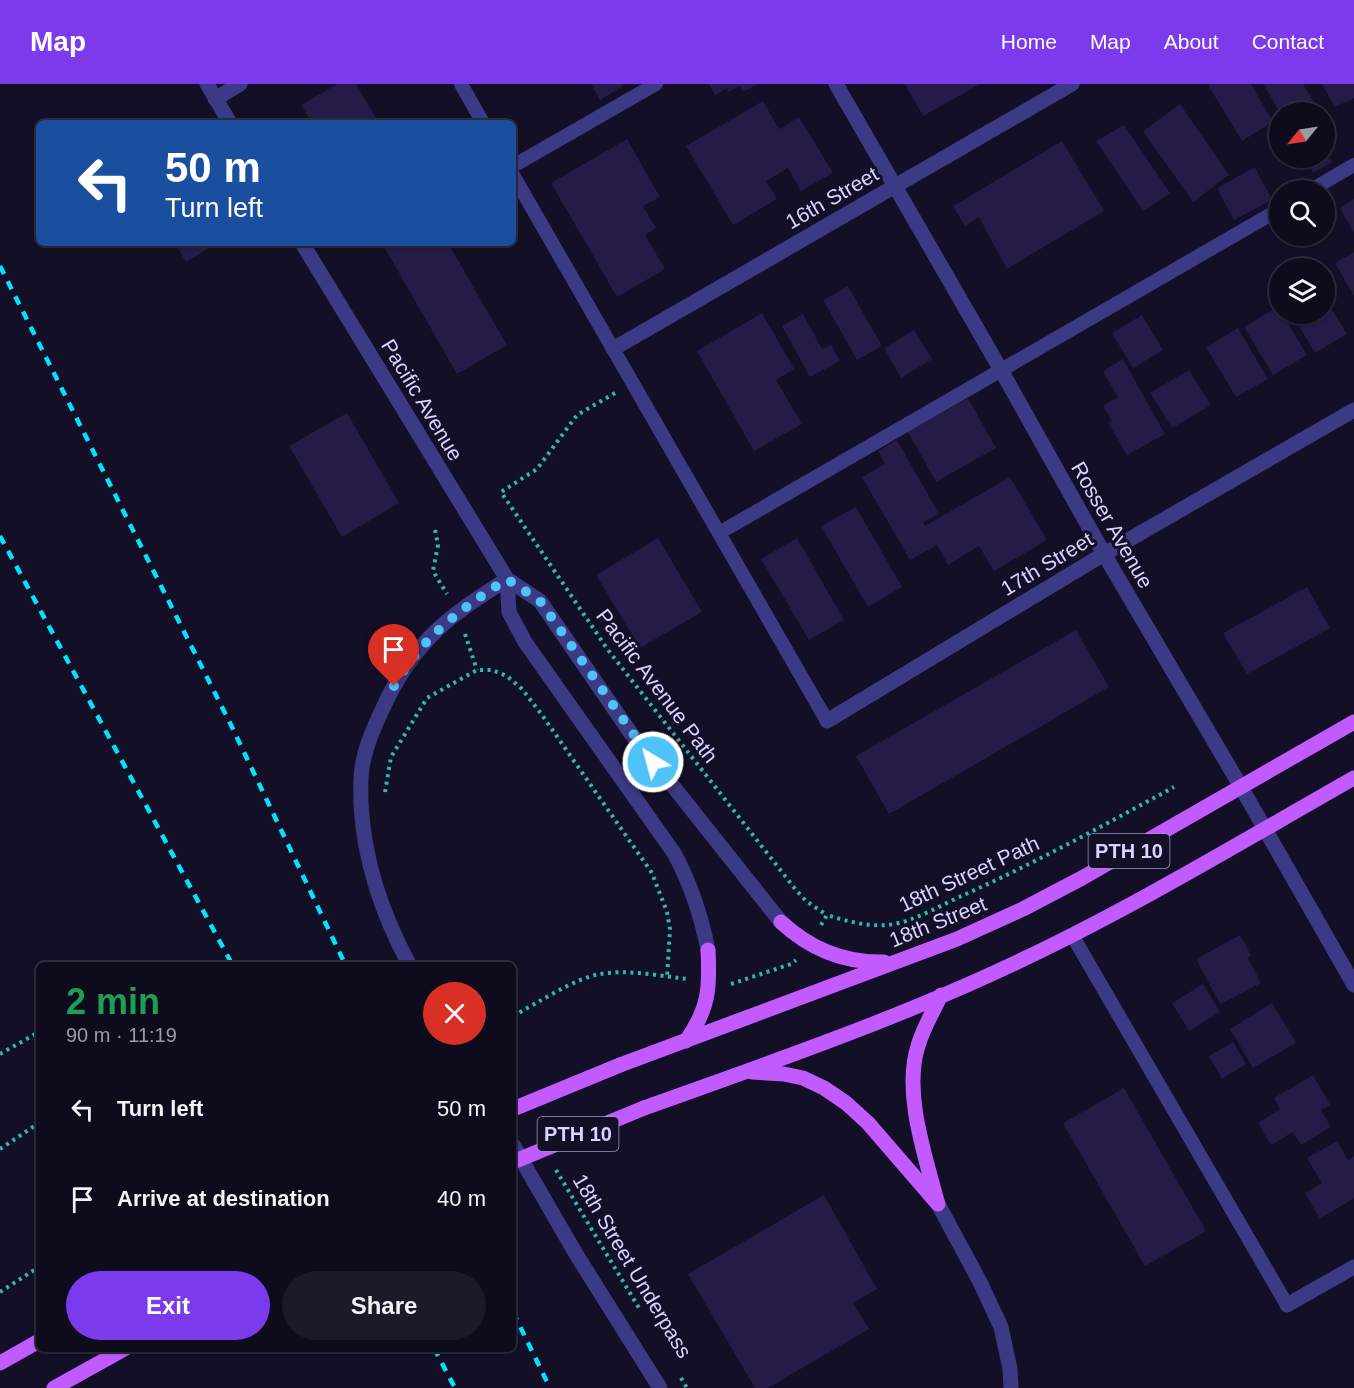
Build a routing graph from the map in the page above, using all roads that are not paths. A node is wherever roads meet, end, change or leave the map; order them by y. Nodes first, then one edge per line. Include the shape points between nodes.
1 (207, 84) edge
2 (240, 84) edge
3 (461, 84) edge
4 (656, 84) edge
5 (836, 84) edge
6 (1072, 84) edge
7 (215, 99) junction
8 (228, 120) edge
9 (481, 120) edge
10 (516, 164) edge
11 (1354, 165) edge
12 (516, 180) edge
13 (1328, 180) edge
14 (895, 186) junction
15 (1269, 214) edge
16 (304, 246) edge
17 (613, 350) junction
18 (1001, 370) junction
19 (1354, 410) edge
20 (719, 533) junction
21 (1104, 554) junction
22 (507, 579) junction
23 (826, 721) joint
24 (1354, 723) edge
25 (1354, 778) edge
26 (1241, 787) junction
27 (1265, 829) junction
28 (781, 922) joint
29 (1072, 935) junction
30 (708, 950) joint
31 (408, 962) edge
32 (896, 962) junction
33 (1354, 986) edge
34 (941, 995) junction
35 (686, 1041) junction
36 (746, 1071) junction
37 (516, 1108) edge
38 (516, 1150) edge
39 (516, 1161) edge
40 (938, 1204) junction
41 (1354, 1267) edge
42 (1287, 1305) joint
43 (36, 1343) edge
44 (119, 1352) edge
45 (0, 1363) edge
46 (54, 1388) edge
47 (660, 1388) edge
48 (1011, 1388) edge

1 - 7 street
2 - 7 street
3 - 9 lane
4 - 10 lane
5 - 14 street, Rosser Avenue
6 - 14 street, 16th Street
7 - 8 street
11 - 13 lane
12 - 17 lane
14 - 17 street, 16th Street
14 - 18 street, Rosser Avenue
15 - 18 lane
16 - 22 street, Pacific Avenue
17 - 20 lane
18 - 20 lane
18 - 21 street, Rosser Avenue
19 - 21 street, 17th Street
20 - 23 lane
21 - 23 street, 17th Street
21 - 26 street, Rosser Avenue
22 - 28 street, Pacific Avenue via 540,601 630,732
22 - 30 street, Pacific Avenue via 509,612 525,642 674,852 689,881
22 - 31 street via 457,612 416,653 388,698 367,746 361,770 361,795 367,860 394,937
24 - 26 main road, 18th Street / PTH 10
25 - 27 main road, PTH 10
26 - 27 street, Rosser Avenue
26 - 32 main road, 18th Street / PTH 10 via 1023,909
27 - 29 main road, PTH 10
27 - 33 street, Rosser Avenue
28 - 32 main road via 809,944 833,956 867,963
29 - 34 main road, PTH 10
29 - 42 lane
30 - 35 main road via 709,982 703,1013
32 - 35 main road, 18th Street / PTH 10
34 - 36 main road, PTH 10
34 - 40 main road via 914,1063 918,1128
35 - 37 main road, 18th Street / PTH 10, bridge
36 - 39 main road, PTH 10, bridge
36 - 40 main road via 803,1078 846,1102
38 - 47 street
40 - 48 street via 1001,1327
41 - 42 street
43 - 45 main road
44 - 46 main road

